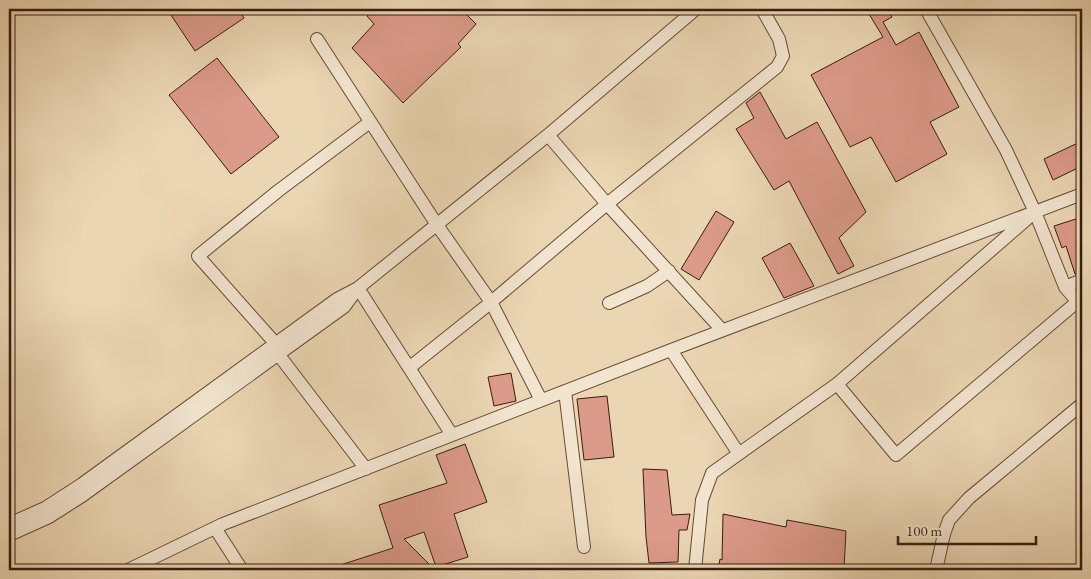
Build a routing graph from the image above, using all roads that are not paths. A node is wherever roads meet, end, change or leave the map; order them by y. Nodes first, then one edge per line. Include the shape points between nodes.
1 (696, 9) edge
2 (762, 9) edge
3 (926, 9) edge
4 (316, 39) dead end
5 (370, 122) junction
6 (548, 135) junction
7 (1082, 194) edge
8 (607, 204) junction
9 (1035, 212) junction
10 (437, 225) junction
11 (668, 271) junction
12 (1082, 280) edge
13 (1065, 287) junction
14 (358, 288) junction
15 (491, 302) junction
16 (609, 303) dead end
17 (1080, 304) edge
18 (722, 330) junction
19 (277, 349) junction
20 (671, 350) junction
21 (409, 368) junction
22 (837, 384) junction
23 (565, 391) junction
24 (541, 400) junction
25 (1082, 404) edge
26 (452, 435) junction
27 (738, 454) junction
28 (366, 468) junction
29 (9, 524) edge
30 (216, 528) junction
31 (9, 535) edge
32 (584, 547) dead end
33 (128, 570) edge
34 (242, 570) edge
35 (695, 570) edge
36 (936, 570) edge

1 - 6 street
2 - 8 street via 779,39 783,56 777,67
3 - 9 street via 1006,150
4 - 5 street
5 - 10 street
5 - 19 street via 198,256
6 - 8 street
6 - 10 street
7 - 9 street
8 - 11 street
8 - 15 street
9 - 13 street
9 - 18 street
9 - 22 street
10 - 14 street
10 - 15 street
11 - 16 street via 648,286
11 - 18 street
12 - 13 street
13 - 17 street
14 - 19 street via 344,306
14 - 21 street
15 - 21 street
15 - 24 street
17 - 22 street via 896,455
18 - 20 street
19 - 28 street
19 - 29 street via 82,484 45,508
19 - 31 street via 82,496 49,517
20 - 23 street
20 - 27 street
21 - 26 street
22 - 27 street
23 - 24 street
23 - 32 street
24 - 26 street
25 - 36 street via 969,498 949,520
26 - 28 street
27 - 35 street via 712,473 705,491
28 - 30 street
30 - 33 street
30 - 34 street

